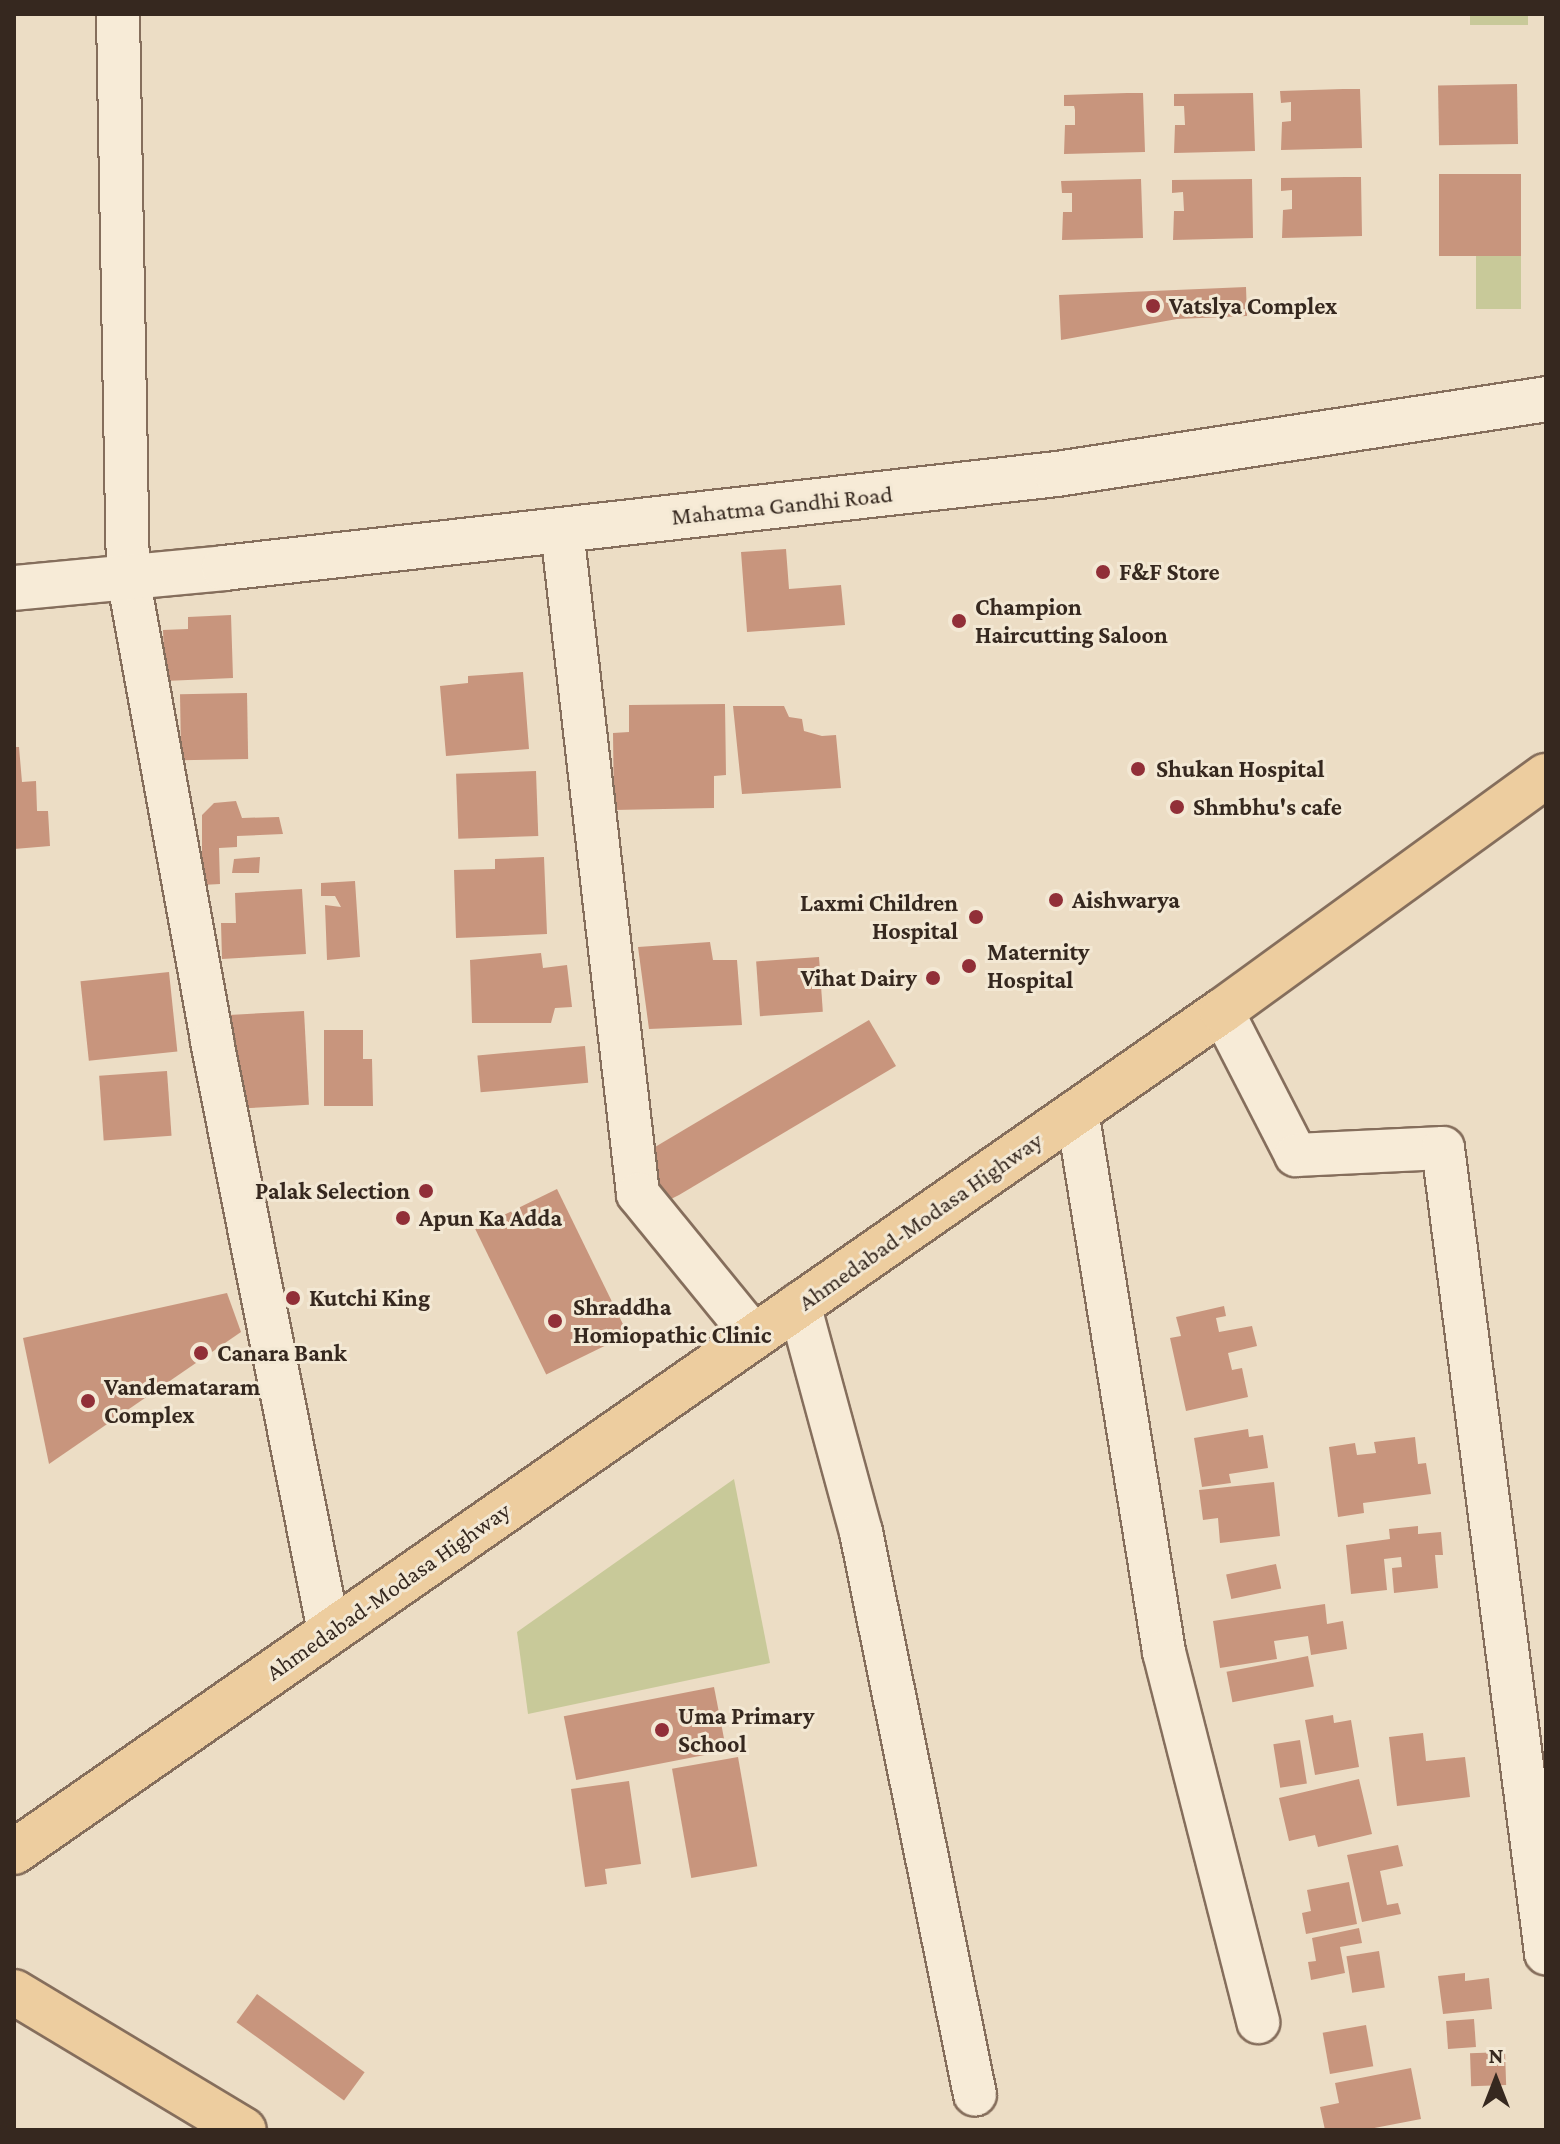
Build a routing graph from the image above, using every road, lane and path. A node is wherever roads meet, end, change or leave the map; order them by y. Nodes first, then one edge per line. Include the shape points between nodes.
1 (118, 14) edge
2 (1546, 399) edge
3 (562, 530) junction
4 (128, 577) junction
5 (14, 588) edge
6 (1546, 776) edge
7 (1222, 1011) junction
8 (1077, 1111) junction
9 (799, 1304) junction
10 (754, 1336) junction
11 (329, 1632) junction
12 (14, 1852) edge
13 (1546, 1953) edge
14 (14, 1992) edge
15 (1258, 2022) dead end
16 (975, 2095) dead end
17 (244, 2130) edge

1 - 4 street
2 - 3 street, Mahatma Gandhi Road via 1057,474
3 - 4 street, Mahatma Gandhi Road
3 - 10 street via 638,1194
4 - 5 street, Mahatma Gandhi Road
4 - 11 street via 215,1056
6 - 7 main road, Ahmedabad-Modasa Highway
7 - 8 main road, Ahmedabad-Modasa Highway
7 - 13 street via 1296,1155 1443,1148
8 - 9 main road, Ahmedabad-Modasa Highway
8 - 15 street via 1164,1652
9 - 10 main road, Ahmedabad-Modasa Highway
9 - 16 street via 861,1532
10 - 11 main road, Ahmedabad-Modasa Highway
11 - 12 main road, Ahmedabad-Modasa Highway
14 - 17 main road

